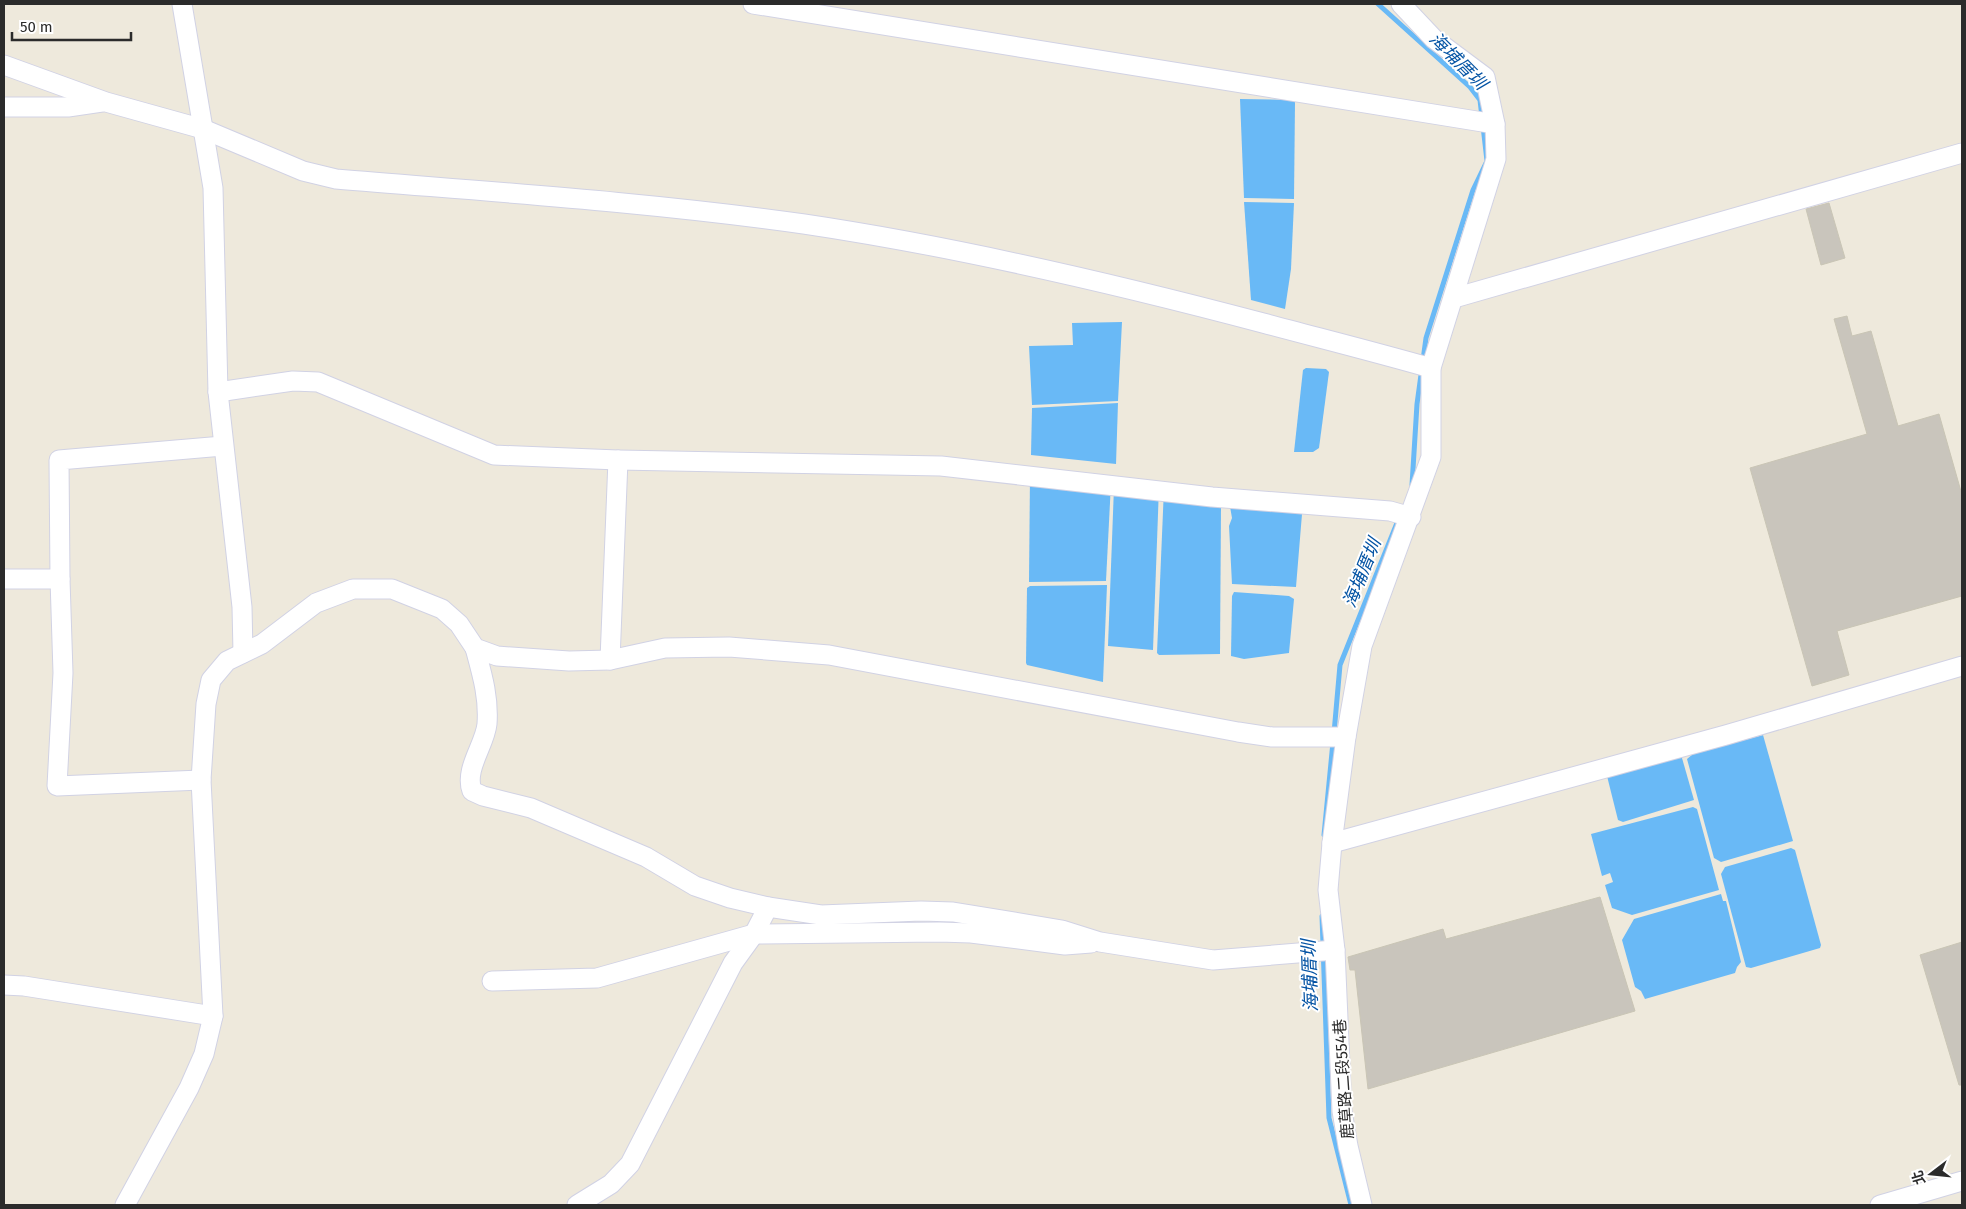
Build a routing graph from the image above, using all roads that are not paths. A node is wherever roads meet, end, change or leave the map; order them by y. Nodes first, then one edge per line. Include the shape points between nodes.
1 (182, 4) edge
2 (753, 4) edge
3 (1401, 4) edge
4 (4, 66) edge
5 (106, 102) junction
6 (4, 107) edge
7 (1495, 124) junction
8 (203, 129) junction
9 (1962, 153) edge
10 (1454, 298) junction
11 (1431, 368) junction
12 (218, 392) junction
13 (223, 446) junction
14 (618, 460) junction
15 (1411, 516) junction
16 (60, 578) junction
17 (4, 579) edge
18 (475, 648) junction
19 (243, 653) junction
20 (610, 660) junction
21 (1962, 666) edge
22 (1346, 737) junction
23 (201, 780) junction
24 (1332, 843) junction
25 (768, 907) junction
26 (754, 934) junction
27 (1100, 942) junction
28 (1335, 950) junction
29 (492, 981) dead end
30 (4, 986) edge
31 (213, 1016) junction
32 (1962, 1182) edge
33 (125, 1205) edge
34 (577, 1205) edge
35 (1362, 1205) edge
36 (1880, 1205) edge

1 - 8 street
2 - 7 street
3 - 7 street, 鹿草路二段554巷 via 1434,39 1485,77
4 - 5 street
5 - 6 street via 68,107
5 - 8 street
7 - 10 street, 鹿草路二段554巷 via 1496,159
8 - 11 street via 303,171 336,179 615,203 803,224 1018,264 1186,303
8 - 12 street via 212,188
9 - 10 street
10 - 11 street, 鹿草路二段554巷
11 - 15 street, 鹿草路二段554巷 via 1432,457
12 - 13 street
12 - 14 street via 293,381 318,382 494,455
13 - 16 street via 59,460
13 - 19 street via 242,607
14 - 15 street via 941,466 1212,497 1390,511
14 - 20 street
15 - 22 street, 鹿草路二段554巷 via 1362,646
16 - 17 street
16 - 23 street via 63,674 56,786
18 - 19 street via 459,624 442,609 392,589 353,589 316,603 262,644
18 - 20 street via 496,656 526,660
18 - 25 street via 487,693 487,726 471,775 472,791 531,808 646,857 695,886
19 - 23 street via 227,661 211,680 206,704
20 - 22 street via 665,648 729,647 829,655 1238,732 1272,737
21 - 24 street via 1726,735
22 - 24 street, 鹿草路二段554巷
23 - 31 street
24 - 28 street, 鹿草路二段554巷 via 1328,890
25 - 26 street
25 - 27 street via 821,915 953,912 1062,930
26 - 27 street via 939,932 1065,945
26 - 29 street via 596,978
26 - 34 street via 733,963 630,1164 611,1184
27 - 28 street via 1213,960
28 - 35 street, 鹿草路二段554巷 via 1342,1111
30 - 31 street via 24,986
31 - 33 street via 204,1054 189,1088
32 - 36 street

